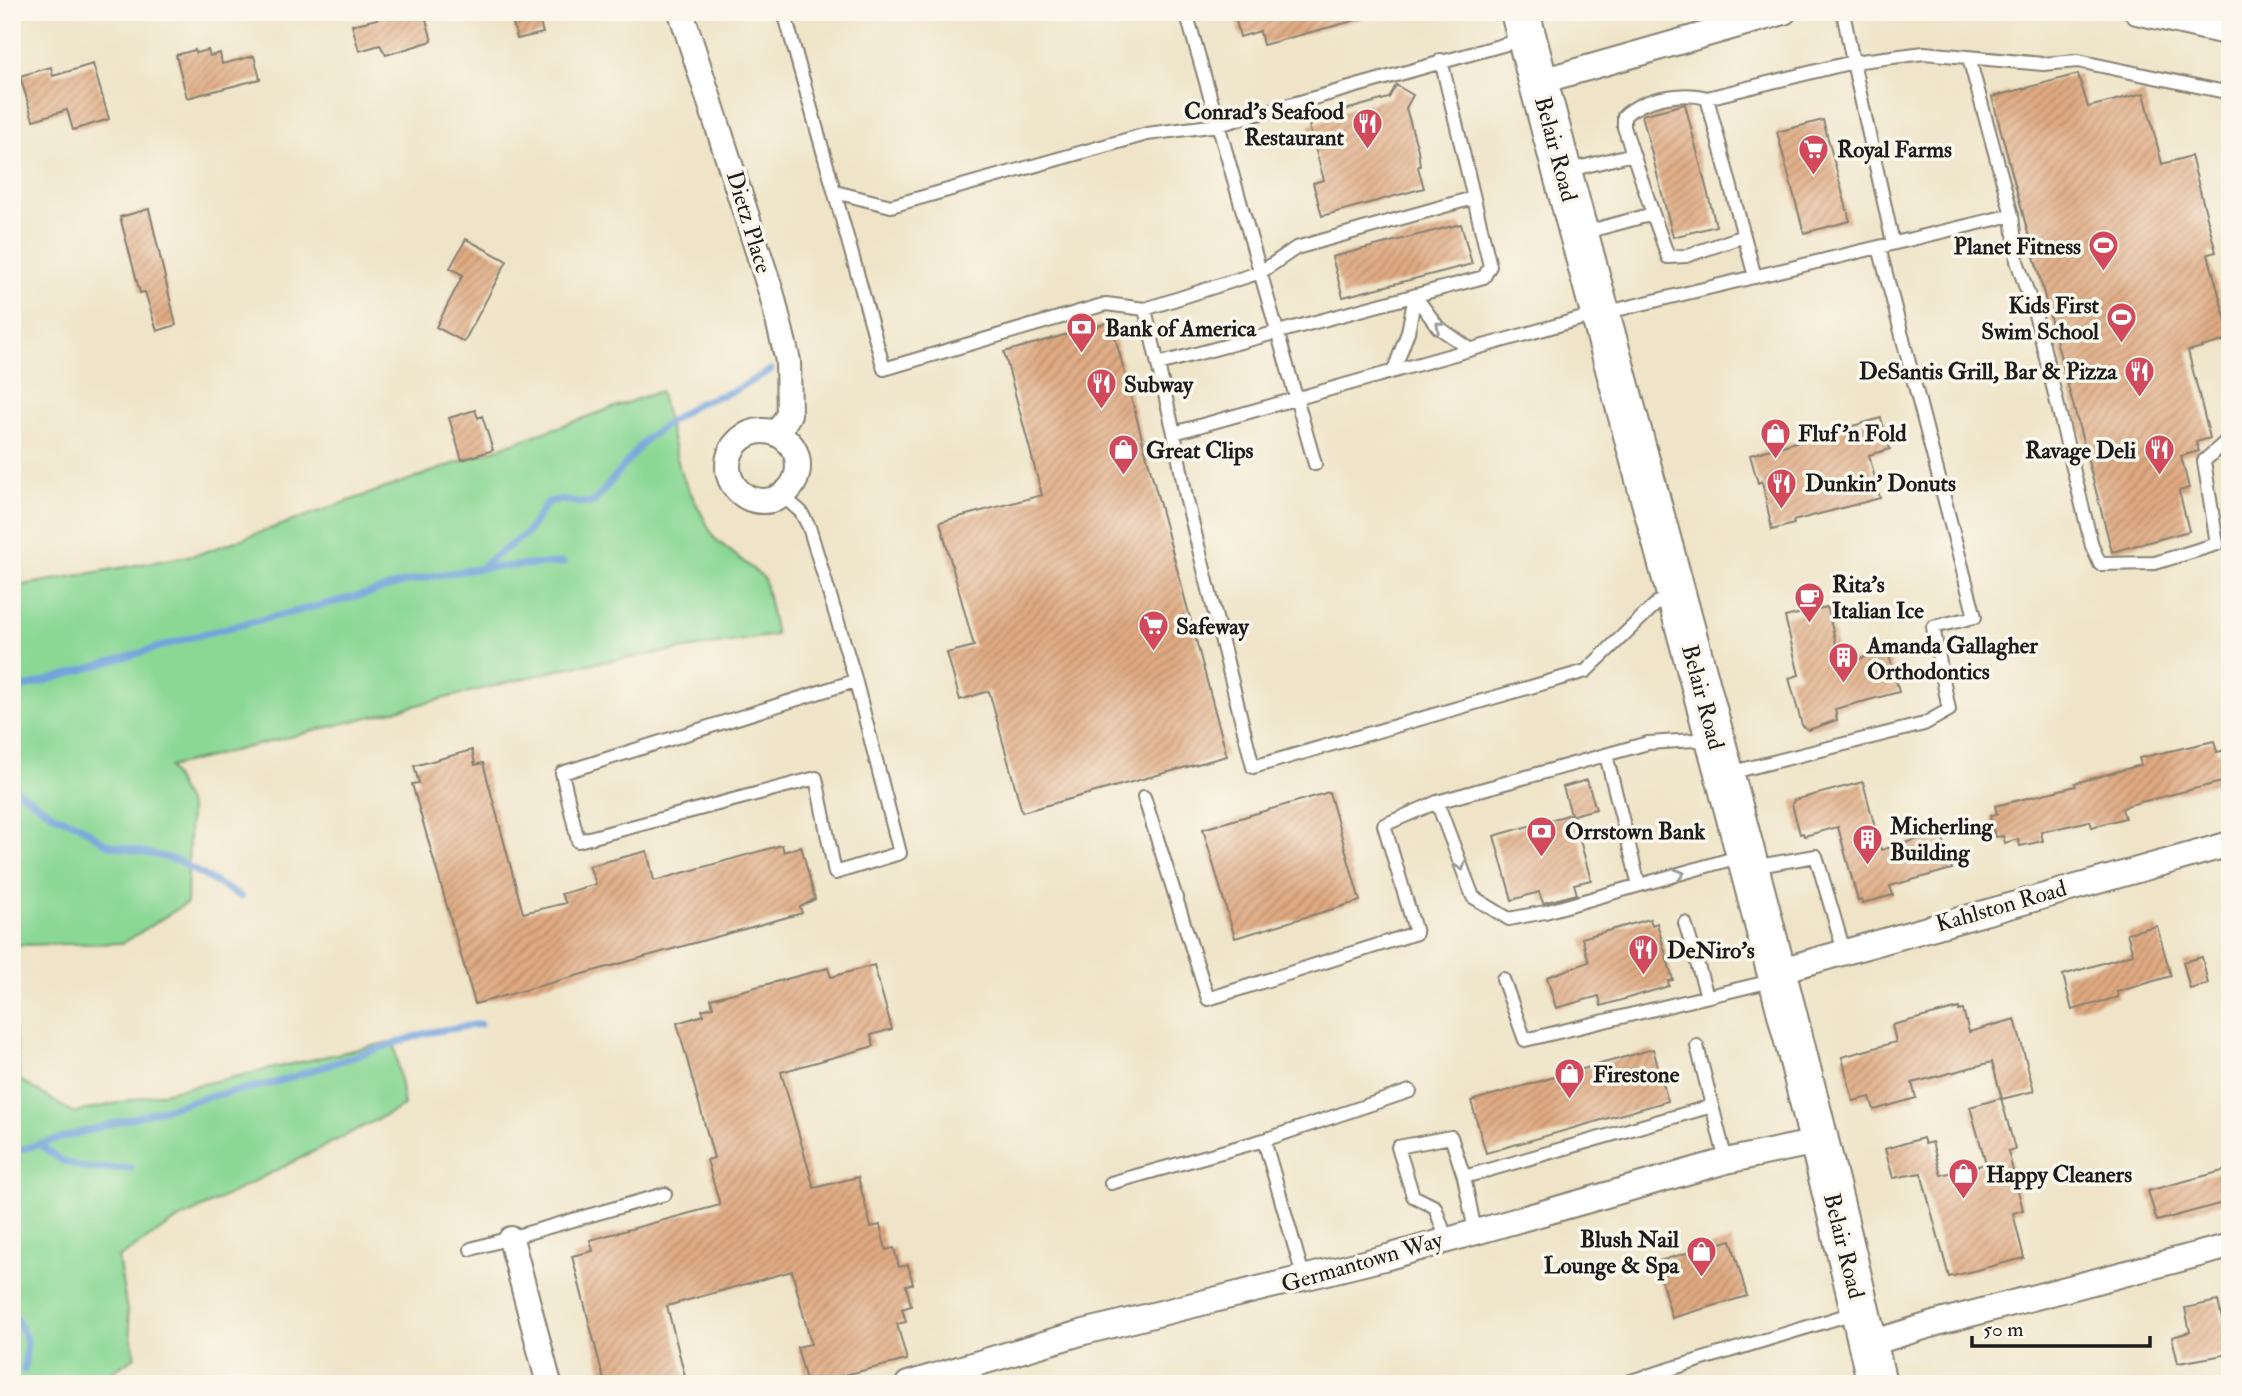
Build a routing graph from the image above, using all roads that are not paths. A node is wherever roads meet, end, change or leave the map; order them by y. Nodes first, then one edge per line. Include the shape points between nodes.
1 (681, 12) edge
2 (784, 12) edge
3 (1186, 12) edge
4 (1784, 12) edge
5 (1843, 12) edge
6 (2137, 12) edge
7 (1523, 25) edge
8 (2230, 33) edge
9 (1969, 58) junction
10 (1441, 60) junction
11 (1853, 62) junction
12 (1538, 82) junction
13 (2230, 93) edge
14 (1707, 98) junction
15 (1218, 125) junction
16 (1633, 154) junction
17 (1562, 172) junction
18 (835, 192) junction
19 (1473, 198) junction
20 (1653, 214) junction
21 (2012, 215) junction
22 (1578, 234) junction
23 (1744, 236) junction
24 (1894, 243) junction
25 (1879, 247) junction
26 (1261, 272) junction
27 (1755, 277) junction
28 (1415, 296) junction
29 (1145, 309) junction
30 (1600, 314) junction
31 (1279, 333) junction
32 (1470, 349) junction
33 (1158, 364) junction
34 (1394, 370) junction
35 (1297, 397) junction
36 (1174, 433) junction
37 (778, 434) junction
38 (2230, 438) edge
39 (1315, 464) dead end
40 (783, 496) junction
41 (1658, 602) dead end
42 (855, 681) junction
43 (1606, 755) junction
44 (1720, 756) junction
45 (1144, 797) dead end
46 (1437, 802) junction
47 (2230, 844) edge
48 (1746, 862) junction
49 (1639, 886) junction
50 (1685, 923) dead end
51 (1844, 951) junction
52 (1775, 976) junction
53 (1503, 979) dead end
54 (1707, 996) junction
55 (1697, 1046) dead end
56 (1410, 1091) dead end
57 (1712, 1106) junction
58 (1264, 1140) junction
59 (1818, 1142) junction
60 (1726, 1161) junction
61 (1464, 1177) junction
62 (1111, 1183) dead end
63 (665, 1194) dead end
64 (1475, 1231) junction
65 (1446, 1238) junction
66 (511, 1239) junction
67 (2230, 1246) edge
68 (471, 1249) dead end
69 (1304, 1279) junction
70 (1864, 1327) junction
71 (549, 1384) edge
72 (908, 1384) edge
73 (1621, 1384) edge
74 (1877, 1384) edge

1 - 37 street, Dietz Place via 772,295 788,361 789,414
2 - 18 lane
3 - 15 lane
4 - 12 street
5 - 11 lane
6 - 8 street
7 - 10 lane
7 - 12 highway, Belair Road
9 - 11 lane via 1924,53
9 - 13 lane via 2043,64 2078,61
9 - 21 lane
10 - 15 lane
10 - 19 lane
11 - 14 lane
11 - 24 lane
12 - 17 highway, Belair Road
14 - 16 lane via 1682,94 1632,109 1624,116 1624,127
14 - 23 lane
15 - 18 lane via 1147,134 891,206
15 - 26 lane
16 - 17 lane
16 - 20 lane
17 - 22 highway, Belair Road
18 - 29 lane via 884,369 1106,304
19 - 26 lane via 1296,248
19 - 28 lane via 1490,266 1484,277
20 - 22 lane
20 - 23 lane via 1668,257 1686,256
21 - 24 lane
21 - 38 lane via 2017,261 2038,321 2100,564 2155,564 2217,544 2204,461
22 - 30 highway, Belair Road
23 - 27 lane
24 - 25 lane
25 - 27 lane
25 - 44 lane via 1975,617 1933,627 1949,710 1924,724
26 - 29 lane
26 - 31 lane
27 - 30 lane
28 - 31 lane
32 -> 28 lane via 1438,327
28 - 34 lane
29 - 33 lane
30 - 32 lane
30 - 44 highway, Belair Road
31 - 33 lane
31 - 35 lane
32 - 34 lane
33 - 36 lane
34 - 35 lane
35 - 36 lane
35 - 39 lane
36 - 41 lane via 1253,767 1586,671
37 - 40 street via 787,439 798,458 797,479
37 - 40 street via 766,431 743,438 729,457 728,470 738,491 748,499 772,501
40 - 42 lane via 801,512 809,527
42 - 42 lane via 900,853 835,873 816,778 578,841 562,773
43 - 44 lane via 1648,743
43 - 46 lane
43 - 49 lane
44 - 48 highway, Belair Road
45 - 46 lane via 1208,999 1416,933 1384,825
46 -> 49 lane via 1473,897 1509,919
47 - 51 street, Kahlston Road
49 -> 48 lane
48 - 51 lane via 1816,856
48 - 52 highway, Belair Road
50 - 54 lane
51 - 52 street, Kahlston Road
52 - 54 lane
52 - 59 highway, Belair Road
53 - 54 lane via 1525,1040
55 - 57 lane
56 - 58 lane
57 - 60 lane
57 - 61 lane
58 - 62 lane
58 - 69 lane
59 - 60 street, Germantown Way
59 - 70 highway, Belair Road
60 - 64 street, Germantown Way
61 - 64 lane
61 - 65 lane via 1451,1137 1398,1147 1413,1196 1435,1207
63 - 66 lane
64 - 65 street, Germantown Way
65 - 69 street, Germantown Way
66 - 68 lane
66 - 71 street
67 - 70 street via 1940,1322
69 - 72 street, Germantown Way via 1120,1322
70 - 73 lane
70 - 74 highway, Belair Road

